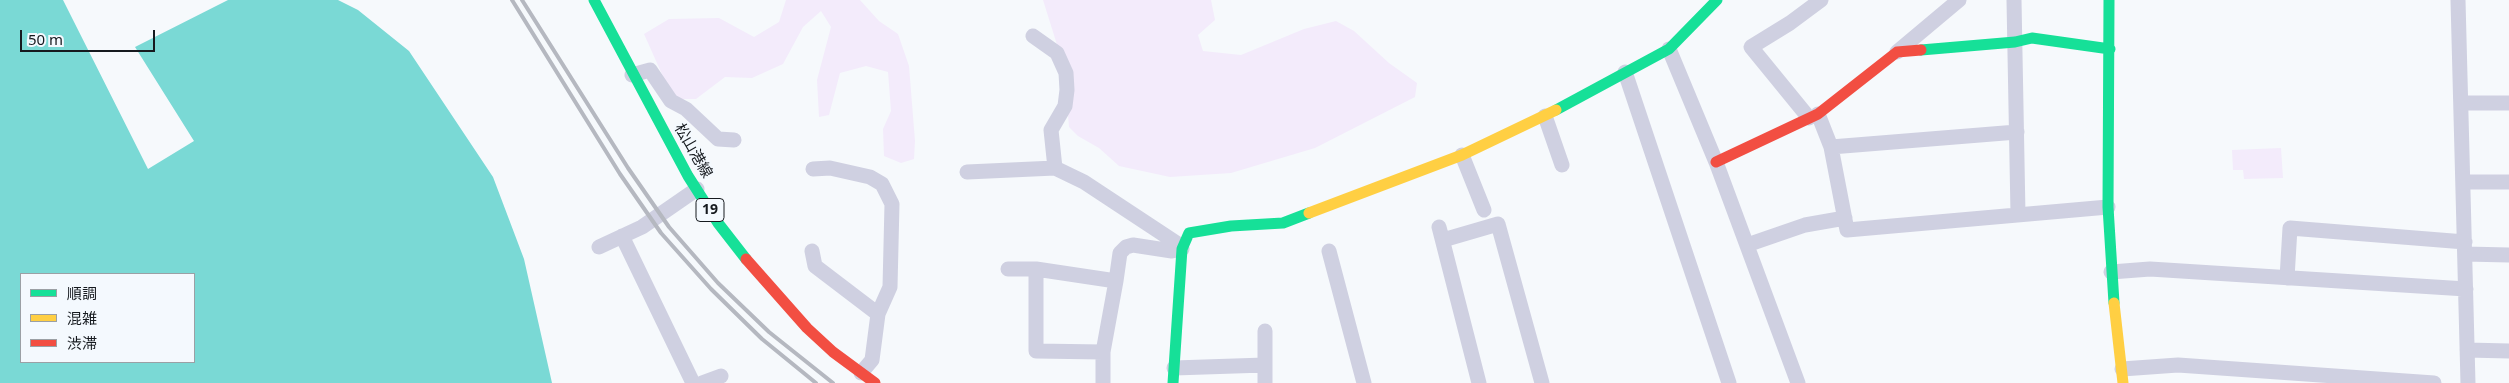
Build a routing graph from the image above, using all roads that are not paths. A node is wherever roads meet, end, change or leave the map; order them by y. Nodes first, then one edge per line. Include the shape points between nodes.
1 (594, 0) edge
2 (1717, 0) edge
3 (1821, 0) edge
4 (1959, 0) edge
5 (2014, 0) edge
6 (2109, 0) edge
7 (2458, 0) edge
8 (1033, 36) dead end
9 (2015, 42) junction
10 (1669, 49) junction
11 (2110, 49) junction
12 (1897, 52) junction
13 (1625, 72) junction
14 (632, 75) junction
15 (2461, 103) junction
16 (2509, 103) edge
17 (1546, 116) junction
18 (1814, 116) junction
19 (2017, 132) junction
20 (734, 140) dead end
21 (1831, 147) junction
22 (1462, 155) junction
23 (1716, 162) junction
24 (1562, 165) dead end
25 (1055, 168) junction
26 (813, 169) dead end
27 (967, 172) dead end
28 (2463, 182) junction
29 (2509, 182) edge
30 (697, 189) junction
31 (2108, 207) junction
32 (1484, 210) dead end
33 (2018, 214) junction
34 (1845, 218) junction
35 (622, 236) junction
36 (1747, 246) junction
37 (599, 247) dead end
38 (2465, 248) junction
39 (1182, 249) junction
40 (812, 251) dead end
41 (1329, 251) dead end
42 (2509, 255) edge
43 (1008, 269) dead end
44 (1036, 270) junction
45 (2111, 272) junction
46 (2287, 278) junction
47 (1116, 281) junction
48 (2466, 289) junction
49 (878, 314) junction
50 (1265, 331) dead end
51 (2468, 350) junction
52 (2509, 351) edge
53 (1103, 352) junction
54 (1265, 365) junction
55 (861, 373) junction
56 (1173, 376) edge
57 (2123, 376) edge
58 (2288, 378) edge
59 (1473, 382) edge
60 (693, 383) edge
61 (875, 383) edge
62 (1103, 383) edge
63 (1265, 383) edge
64 (1364, 383) edge
65 (1542, 383) edge
66 (1729, 383) edge
67 (1798, 383) edge
68 (2434, 383) edge
69 (2468, 383) edge

1 - 14 street, 松山港線 / 19
2 - 10 street
3 - 18 street via 1750,47
4 - 12 street
5 - 9 street
6 - 11 street
7 - 15 street
8 - 25 street via 1057,53 1066,73 1065,106 1051,130
9 - 11 street via 2032,38
9 - 12 street
9 - 19 street
10 - 13 street
10 - 23 street
11 - 31 street
12 - 18 street
13 - 17 street
13 - 66 street
14 - 20 street via 650,70 671,101 686,109 718,139
14 - 30 street, 松山港線 / 19
15 - 16 street
15 - 28 street
17 - 22 street
17 - 24 street
18 - 21 street
18 - 23 street
19 - 21 street
19 - 33 street
21 - 34 street
22 - 32 street
22 - 39 street via 1284,223 1231,226 1189,233
23 - 36 street
25 - 27 street
25 - 39 street via 1084,182
26 - 49 street via 830,168 870,176 882,184 892,204 890,287
28 - 29 street
28 - 38 street
30 - 35 street via 642,227
30 - 55 street, 松山港線 / 19 via 746,260 782,301 833,352
31 - 33 street
31 - 45 street
33 - 34 street via 1847,230
34 - 36 street via 1805,225
35 - 37 street
35 - 60 street
36 - 67 street
38 - 42 street
38 - 46 street via 2290,228
38 - 48 street
39 - 47 street via 1126,247 1120,253
39 - 56 street
40 - 49 street via 815,266
41 - 64 street
43 - 44 street
44 - 47 street
44 - 53 street via 1036,351
45 - 46 street via 2150,269
45 - 57 street
46 - 48 street
47 - 53 street
48 - 51 street
49 - 55 street via 872,360
50 - 54 street
51 - 52 street
51 - 69 street
53 - 62 street
54 - 56 street
54 - 63 street
55 - 61 street, 松山港線 / 19
57 - 58 street via 2178,365
58 - 68 street
59 - 65 street via 1441,234 1498,224

